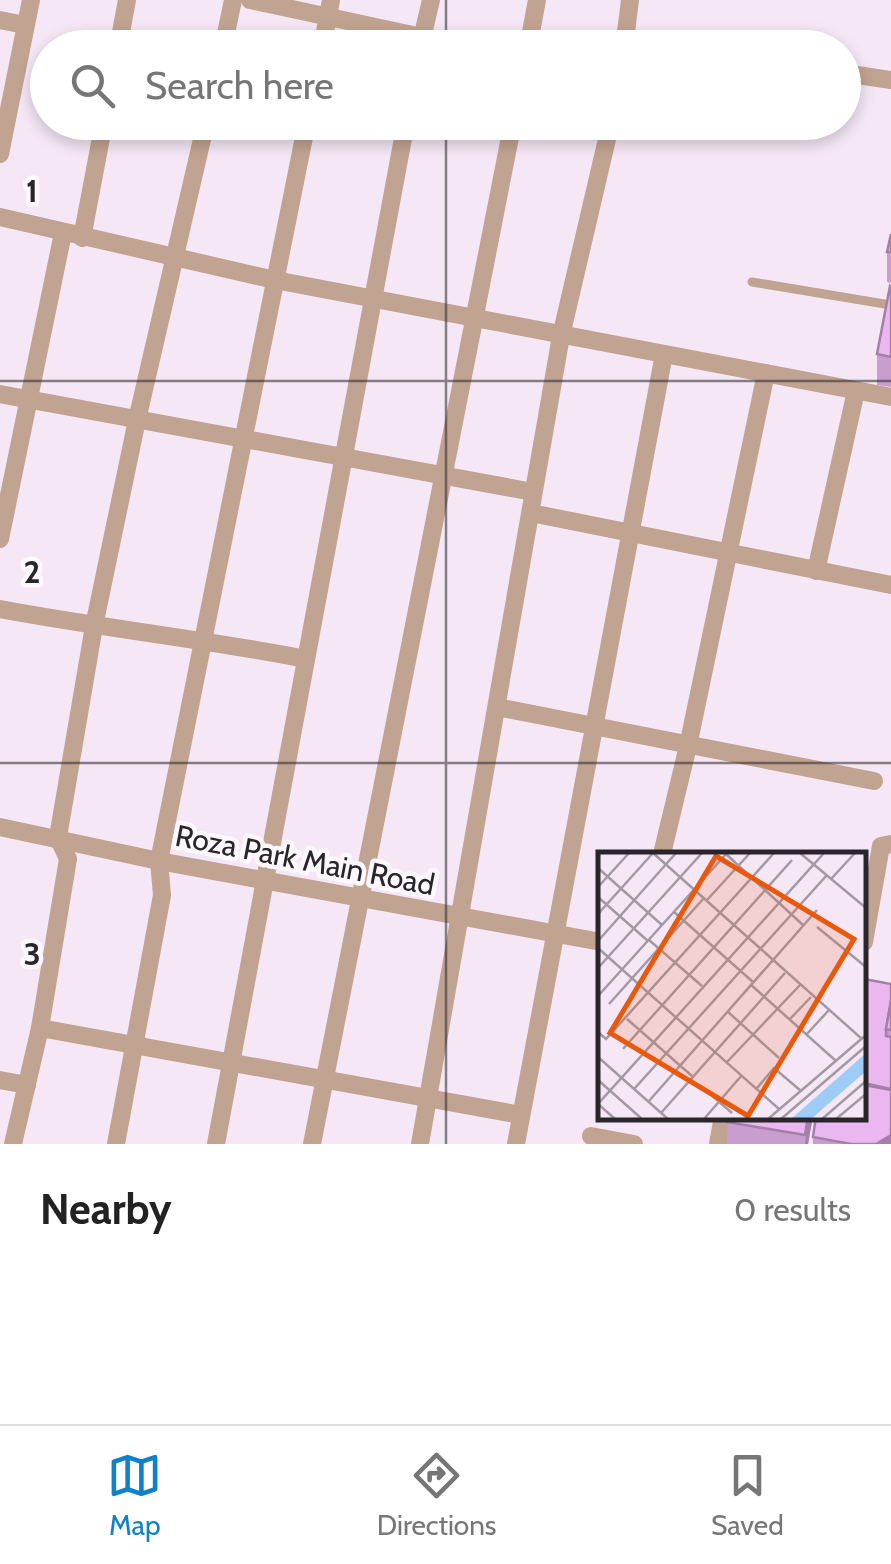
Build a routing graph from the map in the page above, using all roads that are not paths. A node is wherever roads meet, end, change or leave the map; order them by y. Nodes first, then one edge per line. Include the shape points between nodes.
1 (31, 0) edge
2 (127, 0) edge
3 (233, 0) edge
4 (250, 0) edge
5 (430, 0) edge
6 (537, 0) edge
7 (630, 0) edge
8 (330, 7) edge
9 (0, 20) edge
10 (25, 25) junction
11 (121, 30) edge
12 (226, 30) edge
13 (390, 30) edge
14 (424, 30) edge
15 (531, 30) edge
16 (626, 30) edge
17 (861, 76) edge
18 (891, 80) edge
19 (99, 140) edge
20 (202, 140) edge
21 (303, 140) edge
22 (403, 140) edge
23 (509, 140) edge
24 (606, 140) edge
25 (0, 154) edge
26 (0, 217) edge
27 (72, 236) junction
28 (176, 256) junction
29 (276, 280) junction
30 (752, 282) dead end
31 (373, 299) junction
32 (891, 305) edge
33 (474, 320) junction
34 (561, 336) junction
35 (664, 354) junction
36 (766, 373) junction
37 (856, 391) junction
38 (0, 394) edge
39 (29, 396) junction
40 (891, 397) edge
41 (137, 420) junction
42 (242, 440) junction
43 (342, 458) junction
44 (442, 476) junction
45 (532, 492) junction
46 (531, 513) junction
47 (630, 533) junction
48 (0, 538) edge
49 (729, 552) junction
50 (816, 572) junction
51 (891, 585) edge
52 (0, 609) edge
53 (94, 626) junction
54 (203, 639) junction
55 (306, 659) junction
56 (497, 707) junction
57 (594, 727) junction
58 (688, 746) junction
59 (874, 782) dead end
60 (0, 827) edge
61 (58, 837) junction
62 (891, 844) edge
63 (662, 852) edge
64 (158, 861) junction
65 (264, 881) junction
66 (869, 882) edge
67 (360, 899) junction
68 (460, 918) junction
69 (866, 918) edge
70 (555, 936) junction
71 (598, 942) edge
72 (40, 1028) junction
73 (134, 1048) junction
74 (230, 1064) junction
75 (0, 1080) edge
76 (324, 1081) junction
77 (27, 1085) junction
78 (428, 1099) junction
79 (521, 1115) junction
80 (722, 1119) edge
81 (592, 1136) dead end
82 (14, 1144) edge
83 (116, 1144) edge
84 (216, 1144) edge
85 (312, 1144) edge
86 (420, 1144) edge
87 (516, 1144) edge
88 (634, 1144) edge
89 (718, 1144) edge

1 - 10 street
2 - 11 street
3 - 12 street
4 - 8 street
5 - 14 street
6 - 15 street
7 - 16 street
8 - 13 street
9 - 10 street
10 - 25 street
17 - 18 street
19 - 27 street
20 - 28 street
21 - 29 street
22 - 31 street
23 - 33 street
24 - 34 street
26 - 27 street
27 - 28 street
27 - 39 street
28 - 29 street
28 - 41 street
29 - 31 street
29 - 42 street
30 - 32 lane
31 - 33 street
31 - 43 street
33 - 34 street
33 - 44 street
34 - 35 street
34 - 45 street
35 - 36 street
35 - 47 street
36 - 37 street
36 - 49 street
37 - 40 street
37 - 50 street
38 - 39 street
39 - 41 street
39 - 48 street
41 - 42 street
41 - 53 street
42 - 43 street
42 - 54 street
43 - 44 street
43 - 55 street
44 - 45 street
44 - 67 street
45 - 46 street
46 - 47 street
46 - 56 street
47 - 49 street
47 - 57 street
49 - 50 street
49 - 58 street
50 - 51 street
52 - 53 street
53 - 54 street
53 - 61 street
54 - 55 street
54 - 64 street
55 - 65 street
56 - 57 street
56 - 68 street
57 - 58 street
57 - 70 street
58 - 59 street
58 - 63 street
60 - 61 street, Roza Park Main Road
61 - 64 street, Roza Park Main Road
61 - 72 street via 68,859
62 - 66 street via 881,846
64 - 65 street, Roza Park Main Road
64 - 73 street via 162,895
65 - 67 street, Roza Park Main Road
65 - 74 street
66 - 69 street
67 - 68 street, Roza Park Main Road
67 - 76 street
68 - 70 street, Roza Park Main Road
68 - 78 street
70 - 71 street, Roza Park Main Road
70 - 79 street
72 - 73 street
72 - 77 street
73 - 74 street
73 - 83 street
74 - 76 street
74 - 84 street
75 - 77 street
76 - 78 street
76 - 85 street
77 - 82 street
78 - 79 street
78 - 86 street
79 - 87 street
80 - 89 street
81 - 88 street

